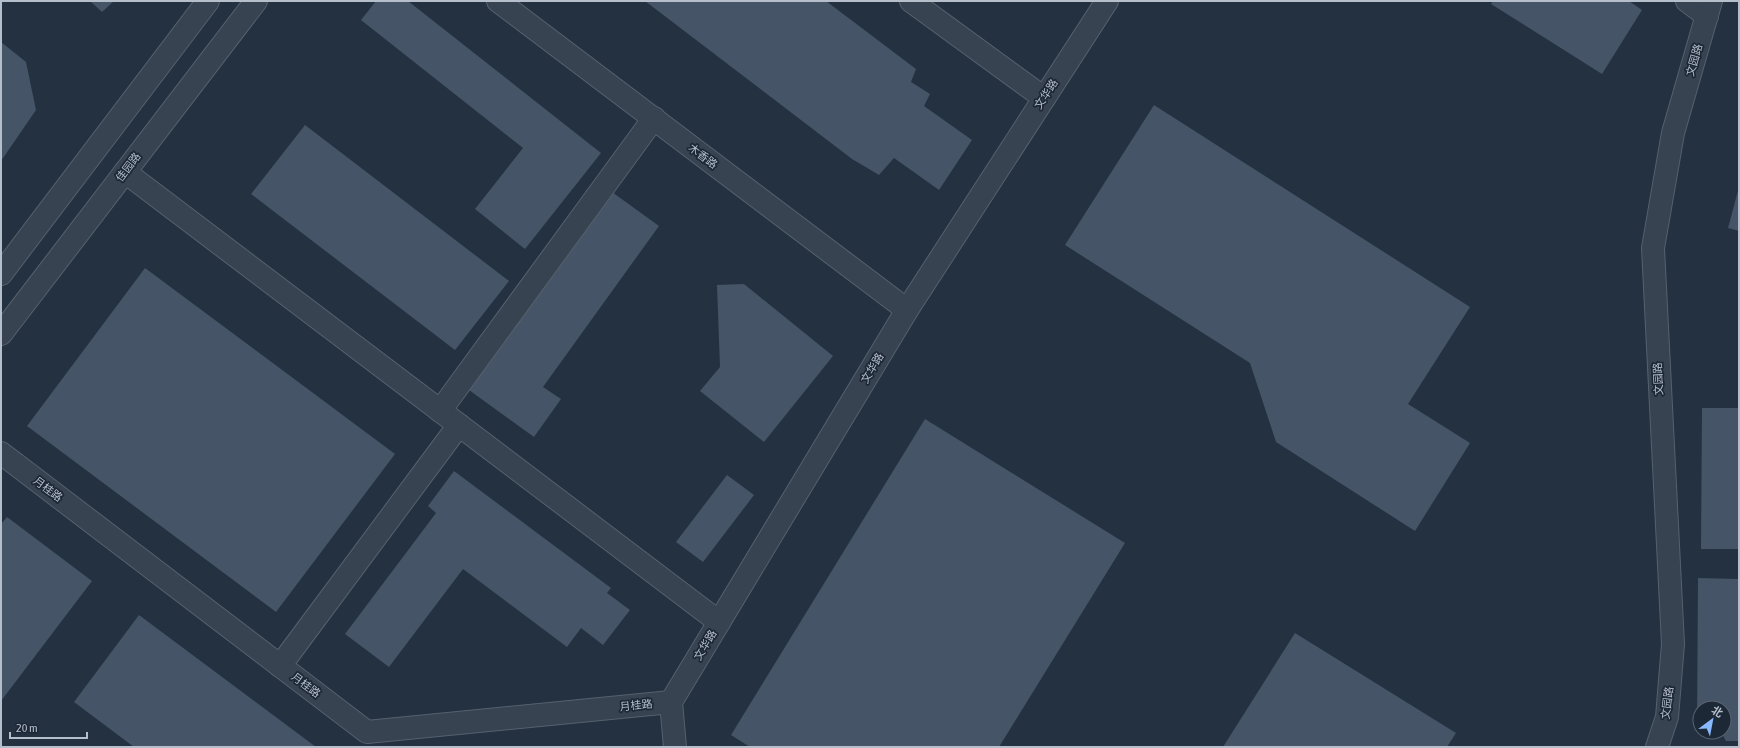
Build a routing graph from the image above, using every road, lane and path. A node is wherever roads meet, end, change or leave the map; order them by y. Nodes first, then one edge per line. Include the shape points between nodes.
1 (208, 1) edge
2 (256, 1) edge
3 (498, 1) edge
4 (911, 1) edge
5 (1107, 1) edge
6 (1687, 1) edge
7 (1709, 8) edge
8 (1044, 98) junction
9 (654, 118) junction
10 (125, 172) junction
11 (1, 274) edge
12 (907, 310) junction
13 (1, 334) edge
14 (440, 411) junction
15 (459, 425) junction
16 (1, 454) edge
17 (719, 622) junction
18 (280, 666) junction
19 (671, 702) junction
20 (675, 747) edge
21 (1657, 747) edge

1 - 11 street
2 - 10 street, 佳园路
3 - 9 street, 木香路
4 - 8 street
5 - 8 street, 文华路
6 - 7 street
7 - 21 street, 文园路 via 1673,133 1653,248 1673,644 1667,717
8 - 12 street, 文华路
9 - 12 street, 木香路
9 - 14 street
10 - 13 street, 佳园路
10 - 14 street
12 - 17 street, 文华路
14 - 15 street
15 - 17 street
15 - 18 street
16 - 18 street, 月桂路
17 - 19 street, 文华路
18 - 19 street, 月桂路 via 368,732
19 - 20 street

